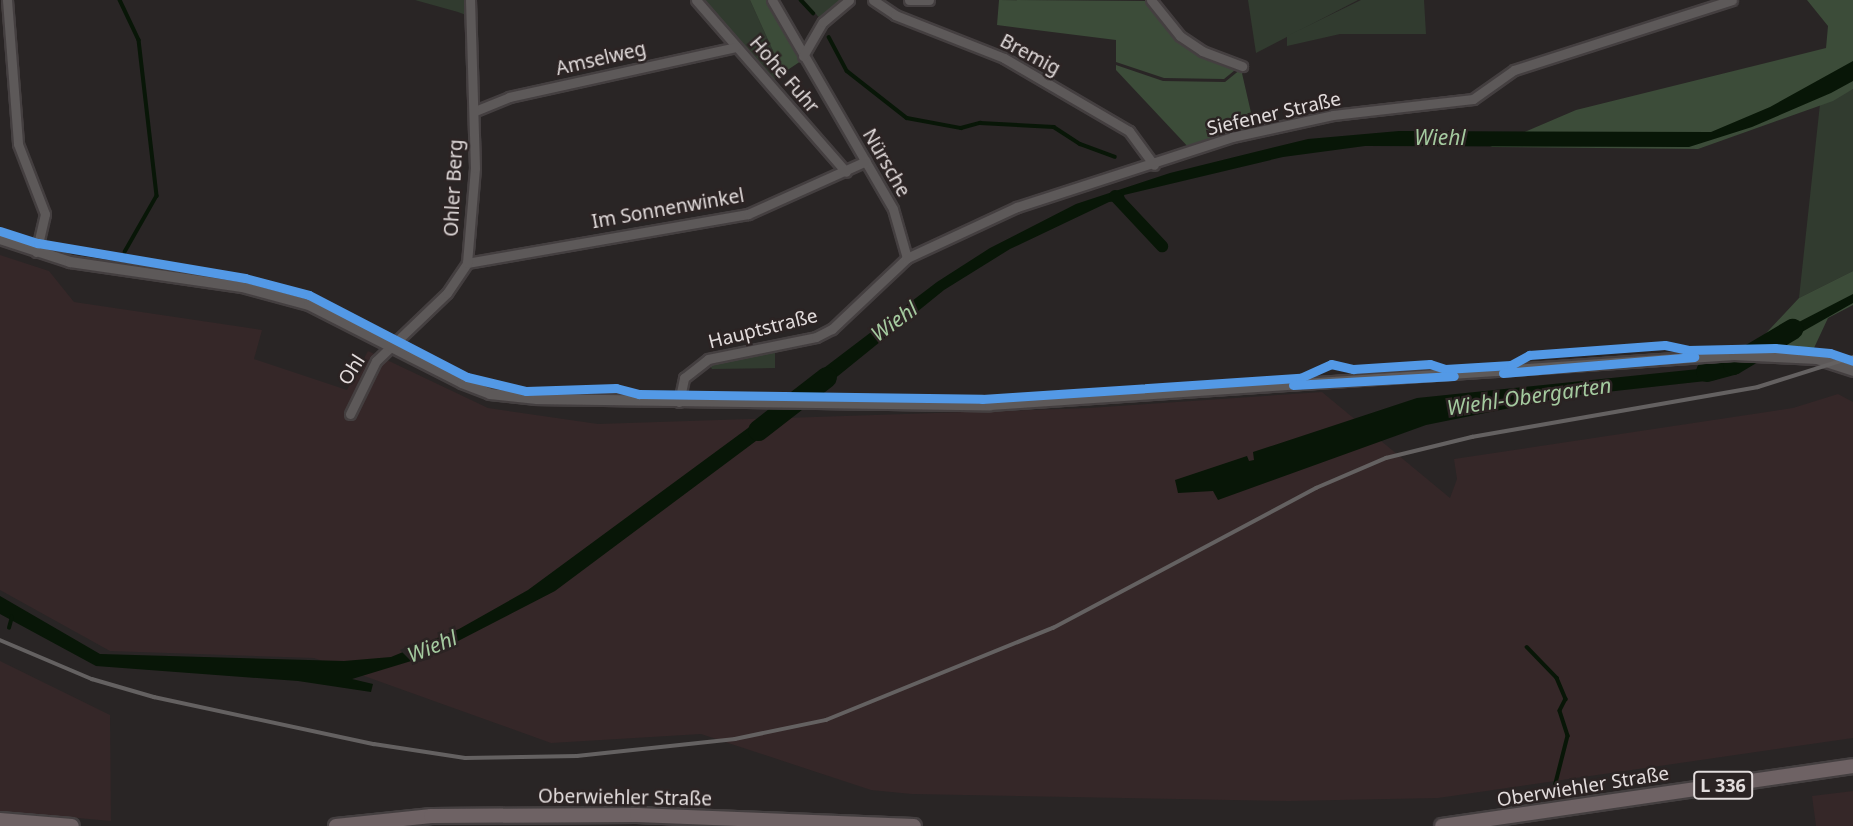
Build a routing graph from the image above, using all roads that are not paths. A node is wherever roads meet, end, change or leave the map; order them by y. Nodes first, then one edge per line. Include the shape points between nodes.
1 (7, 0) edge
2 (470, 0) edge
3 (696, 0) edge
4 (772, 0) edge
5 (849, 0) edge
6 (873, 0) edge
7 (909, 0) edge
8 (929, 0) edge
9 (1151, 0) edge
10 (1732, 0) edge
11 (736, 47) junction
12 (803, 56) junction
13 (1242, 66) dead end
14 (475, 111) junction
15 (866, 161) junction
16 (1154, 165) junction
17 (846, 172) junction
18 (0, 239) edge
19 (36, 252) junction
20 (907, 258) junction
21 (467, 262) junction
22 (391, 348) junction
23 (1853, 371) edge
24 (679, 402) junction
25 (349, 414) dead end
26 (1853, 766) edge
27 (0, 820) edge
28 (893, 825) edge
29 (72, 826) edge
30 (336, 826) edge
31 (914, 826) edge
32 (1442, 826) edge

1 - 19 street via 18,144 45,214
2 - 14 street, Ohler Berg
3 - 11 street, Hohe Fuhr
4 - 12 street, Nürsche
5 - 12 street via 823,22
6 - 16 street, Bremig via 895,15 1004,58 1129,131
7 - 8 street
9 - 13 street via 1180,36 1202,51
10 - 16 street, Siefener Straße via 1514,70 1473,99 1333,115 1232,137
11 - 14 street, Amselweg via 509,97
11 - 17 street, Hohe Fuhr
12 - 15 street, Nürsche
14 - 21 street, Ohler Berg
15 - 17 street, Im Sonnenwinkel
15 - 20 street, Nürsche via 901,225
16 - 20 street, Siefener Straße via 1017,207
17 - 21 street, Im Sonnenwinkel via 748,214
18 - 19 street
19 - 22 street via 69,262 242,287 309,305
20 - 24 street, Hauptstraße via 832,329 816,337 708,359 684,378
21 - 22 street, Ohler Berg via 447,293
22 - 24 street via 490,394
22 - 25 street, Ohl via 376,361
23 - 24 street via 1817,359 1734,355 990,405
26 - 32 main road, Oberwiehler Straße / L 336
27 - 29 main road
28 - 30 main road, Oberwiehler Straße via 637,815 486,816
28 - 31 main road, Oberwiehler Straße

